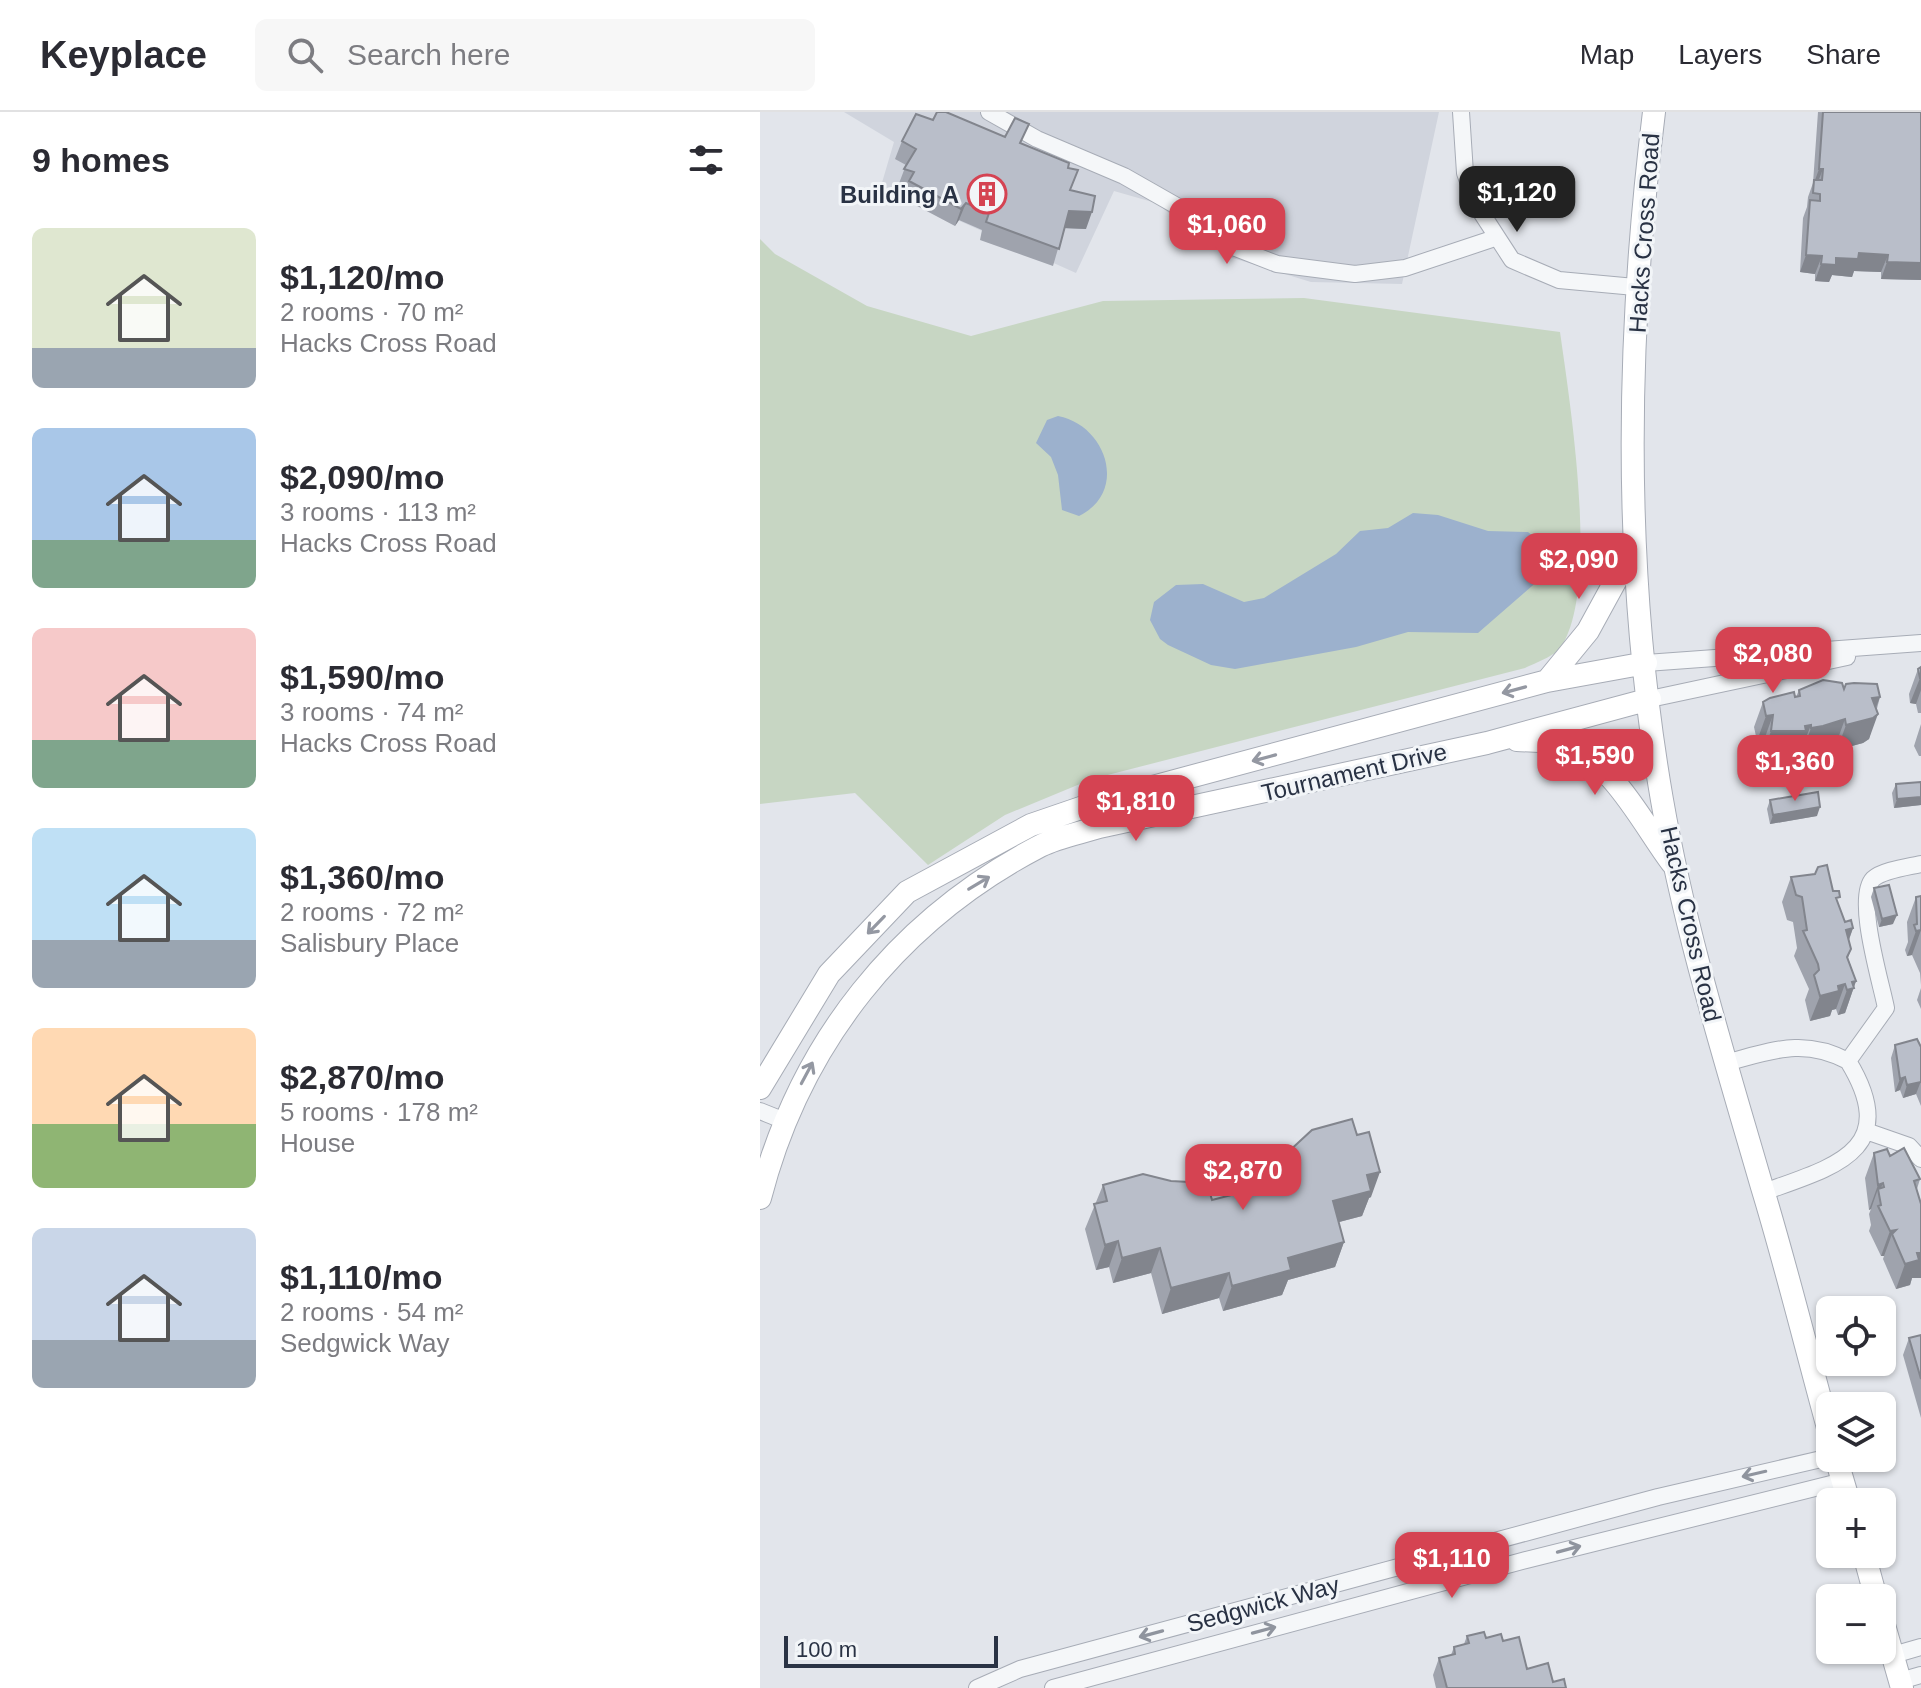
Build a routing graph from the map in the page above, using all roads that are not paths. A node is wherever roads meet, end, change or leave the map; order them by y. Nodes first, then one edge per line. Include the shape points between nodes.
1 (989, 112) edge
2 (1461, 112) edge
3 (1654, 112) edge
4 (1495, 238) junction
5 (1635, 287) junction
6 (1636, 530) junction
7 (1921, 643) edge
8 (1887, 648) junction
9 (1646, 663) junction
10 (1547, 681) junction
11 (1650, 699) junction
12 (1500, 739) junction
13 (1921, 864) edge
14 (1677, 870) junction
15 (1848, 1061) junction
16 (1725, 1063) junction
17 (760, 1088) edge
18 (760, 1111) edge
19 (785, 1121) junction
20 (1866, 1131) junction
21 (1921, 1159) edge
22 (1764, 1192) junction
23 (760, 1198) edge
24 (1818, 1392) edge
25 (1816, 1460) edge
26 (1816, 1498) edge
27 (1921, 1647) edge
28 (1896, 1654) edge
29 (1896, 1660) edge
30 (1908, 1681) edge
31 (977, 1688) edge
32 (1053, 1688) edge

1 - 4 street via 1124,176 1182,209 1228,245 1277,264 1355,274 1392,270
2 - 4 street via 1465,173
3 - 5 street, Hacks Cross Road
4 - 5 street via 1512,260 1559,280
5 - 6 street, Hacks Cross Road
6 - 9 street, Hacks Cross Road
6 - 10 street via 1608,598
7 - 8 street, Tournament Drive
8 - 9 street, Tournament Drive
8 - 11 street, Tournament Drive
9 - 10 street, Tournament Drive
9 - 11 street, Hacks Cross Road
10 -> 17 street, Tournament Drive via 1104,800 1031,825 907,892 829,974
11 - 12 street, Tournament Drive
11 - 14 street, Hacks Cross Road
12 - 14 street via 1560,743 1585,754 1608,776
19 -> 12 street, Tournament Drive via 806,1072 877,971 957,896 1043,844 1099,827
13 - 15 street via 1877,876 1867,888 1886,1008
14 - 16 street, Hacks Cross Road
15 - 16 street via 1814,1046
15 - 20 street via 1864,1096
16 - 22 street, Hacks Cross Road
18 - 19 street
19 - 23 street, Tournament Drive
20 - 21 street via 1909,1146
20 - 22 street via 1846,1160
22 - 24 street, Hacks Cross Road
25 -> 31 street, Sedgwick Way via 1658,1497 1020,1669
32 -> 26 street, Sedgwick Way via 1466,1576
27 - 28 street
29 - 30 street

